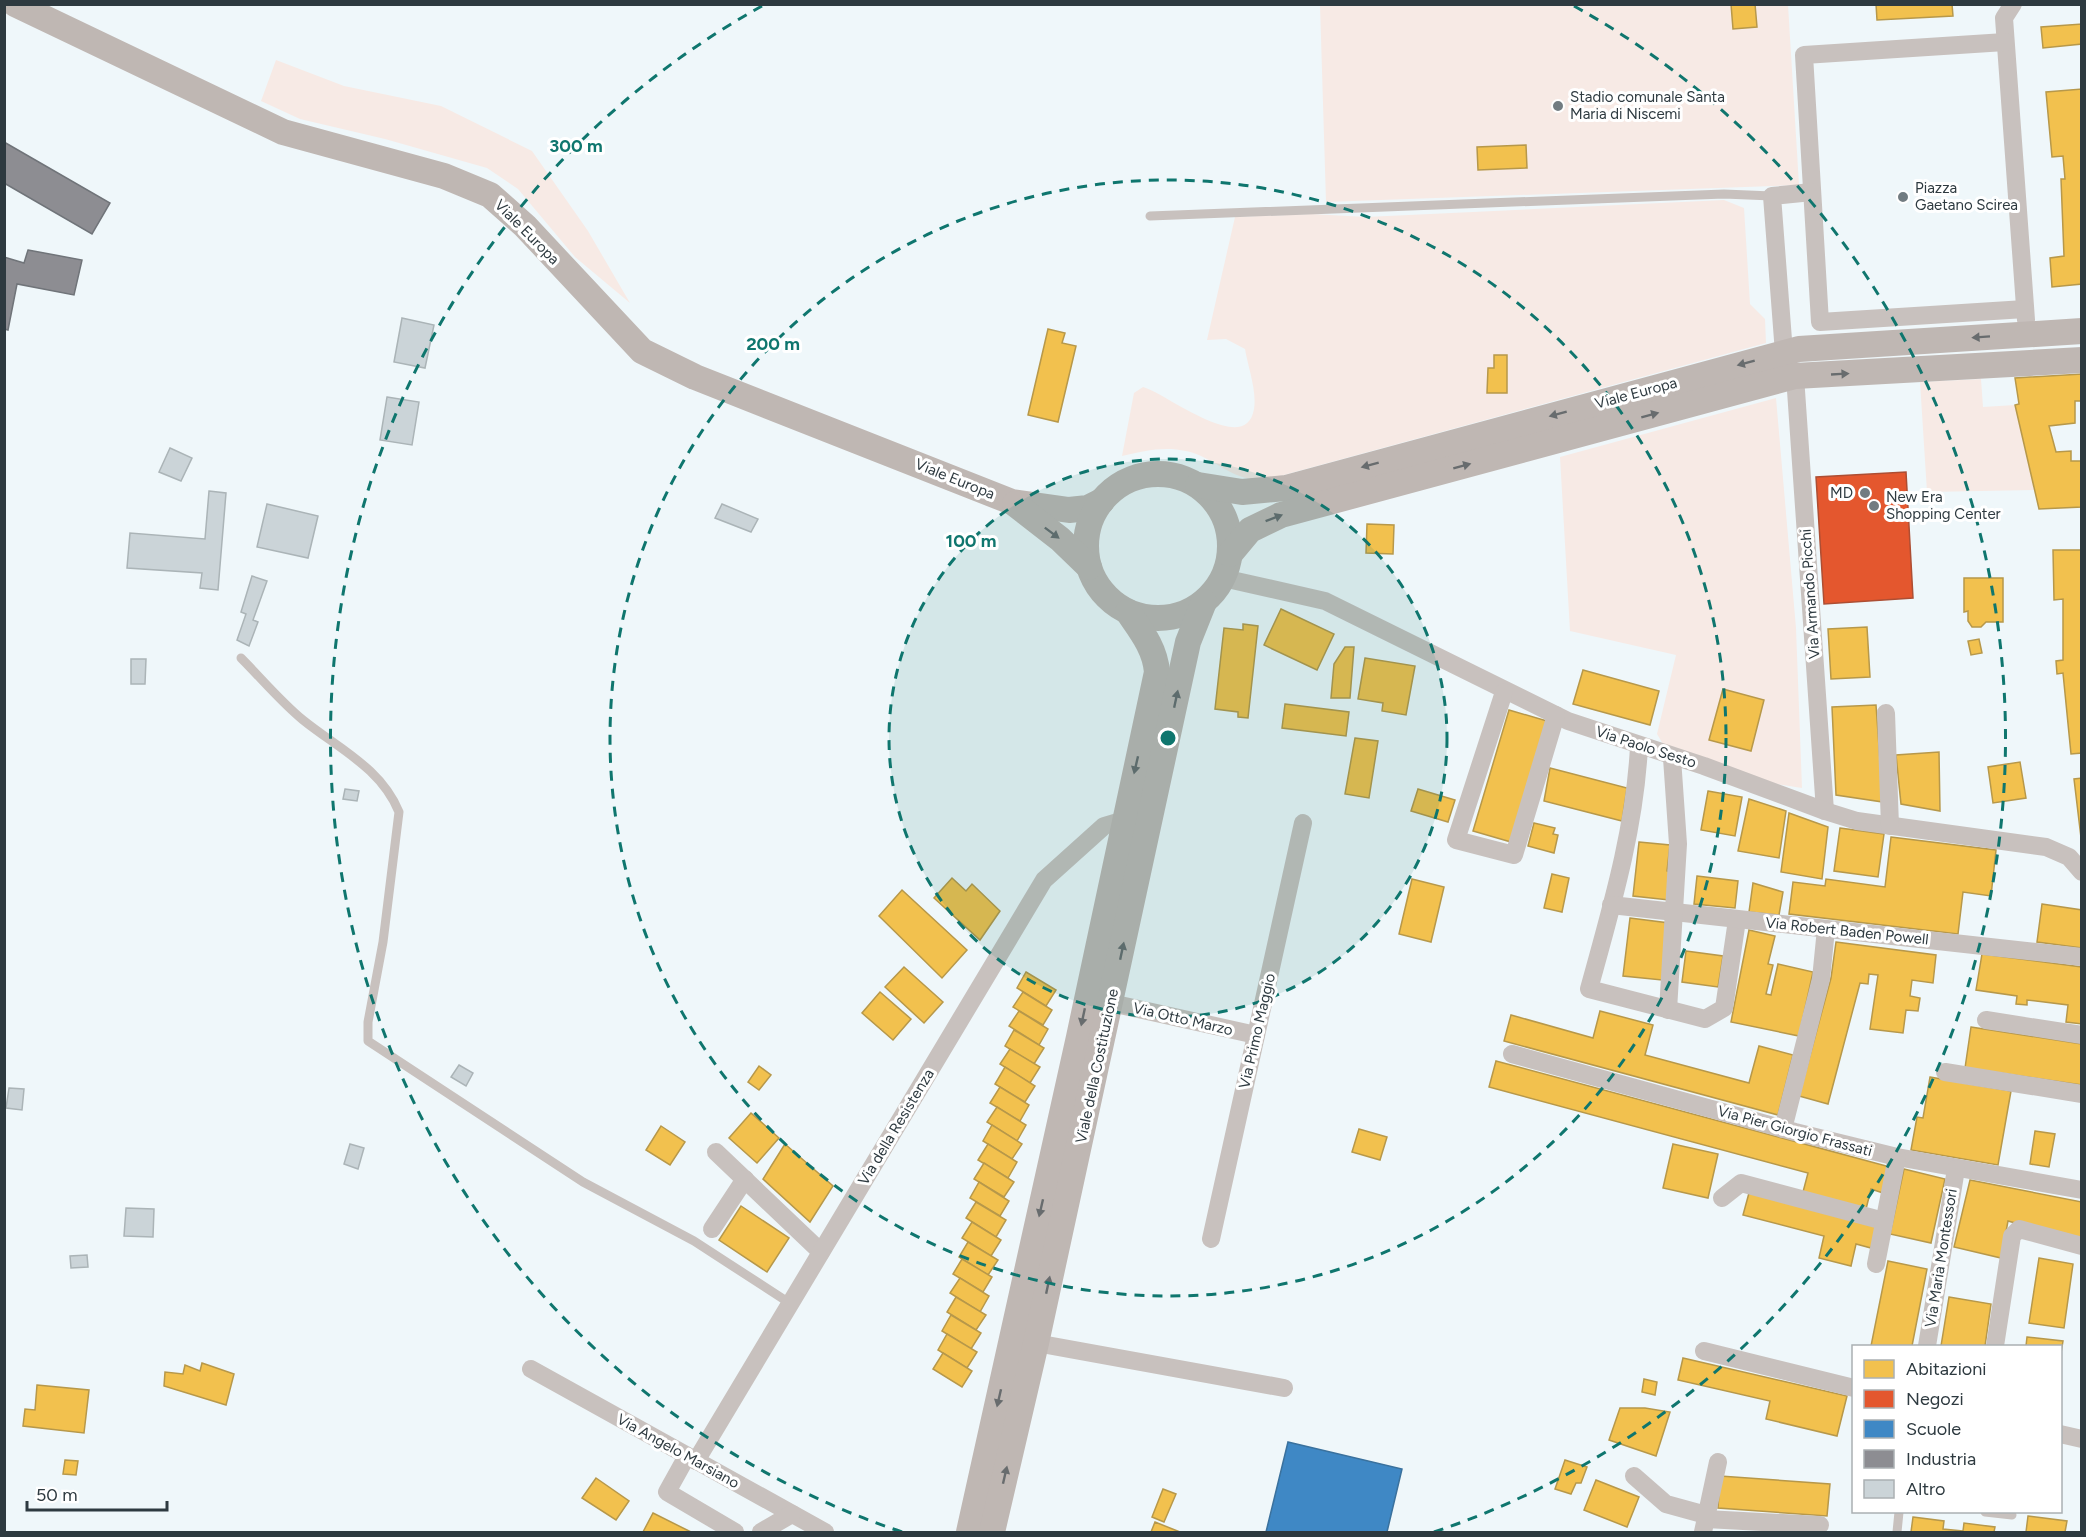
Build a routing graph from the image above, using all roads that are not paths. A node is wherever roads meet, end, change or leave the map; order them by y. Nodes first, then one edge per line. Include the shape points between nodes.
1 (15, 4) edge
2 (2013, 4) edge
3 (2006, 42) junction
4 (1812, 192) junction
5 (1772, 196) junction
6 (1150, 216) dead end
7 (2025, 309) junction
8 (2082, 331) edge
9 (2027, 334) junction
10 (2082, 360) edge
11 (1789, 365) junction
12 (1198, 485) junction
13 (1102, 501) junction
14 (1012, 502) junction
15 (1230, 554) junction
16 (1089, 567) junction
17 (1223, 578) junction
18 (1204, 602) junction
19 (1128, 612) junction
20 (241, 658) dead end
21 (1504, 692) junction
22 (1886, 713) dead end
23 (1556, 715) junction
24 (1639, 746) junction
25 (1672, 758) junction
26 (1825, 811) junction
27 (1124, 820) junction
28 (1303, 823) dead end
29 (1890, 826) junction
30 (2082, 872) edge
31 (1611, 905) junction
32 (1674, 913) junction
33 (1737, 920) junction
34 (1826, 929) junction
35 (2082, 957) edge
36 (1111, 1003) junction
37 (1668, 1010) junction
38 (1986, 1020) dead end
39 (1256, 1035) junction
40 (2082, 1035) edge
41 (1512, 1054) dead end
42 (1945, 1072) dead end
43 (2082, 1094) edge
44 (1783, 1129) junction
45 (716, 1152) dead end
46 (1897, 1157) junction
47 (1956, 1169) junction
48 (745, 1179) junction
49 (2082, 1190) edge
50 (1722, 1198) dead end
51 (1884, 1221) junction
52 (712, 1229) dead end
53 (1210, 1239) dead end
54 (2082, 1246) edge
55 (821, 1252) junction
56 (1876, 1264) dead end
57 (791, 1304) junction
58 (1036, 1343) junction
59 (1927, 1345) edge
60 (1995, 1345) edge
61 (1704, 1352) dead end
62 (531, 1369) dead end
63 (1284, 1388) dead end
64 (1852, 1388) edge
65 (2062, 1434) edge
66 (2082, 1439) edge
67 (692, 1459) junction
68 (1718, 1462) dead end
69 (1634, 1476) dead end
70 (1899, 1513) edge
71 (1994, 1513) edge
72 (792, 1514) junction
73 (2012, 1515) dead end
74 (1705, 1522) edge
75 (1820, 1525) dead end
76 (735, 1533) edge
77 (761, 1533) edge
78 (825, 1533) edge
79 (969, 1533) edge
80 (992, 1533) edge
81 (1897, 1533) edge

1 - 14 street, Viale Europa via 283,132 444,176 490,195 525,226 642,351 695,377
2 - 3 street via 2004,18
3 - 4 street via 1804,55
3 - 7 street
4 - 5 street
4 - 7 street via 1820,322
5 - 6 lane via 1724,194
5 - 11 street, Via Armando Picchi
7 - 9 street
8 - 9 street, Viale Europa
9 -> 11 street, Viale Europa via 1799,349
11 -> 10 street, Viale Europa
11 -> 12 street, Viale Europa via 1286,488 1242,492
15 -> 11 street, Viale Europa via 1250,530 1281,514
11 - 26 street, Via Armando Picchi
12 - 13 street via 1158,474 1137,477 1118,486
12 - 15 street via 1224,515
13 - 14 street, Viale Europa via 1088,508 1069,510
13 - 16 street via 1089,525
14 -> 16 street, Viale Europa
15 - 17 street
16 - 19 street via 1111,601
17 - 18 street
17 - 21 street, Via Paolo Sesto via 1325,601
18 - 19 street via 1176,616 1143,617
36 -> 18 street, Viale della Costituzione via 1188,642
19 -> 27 street, Viale della Costituzione via 1151,647 1157,672
20 - 57 lane via 302,720 361,761 392,795 399,812 368,1041 583,1182 694,1241
21 - 23 street, Via Paolo Sesto
21 - 23 street via 1456,840 1514,855
22 - 29 street
23 - 24 street, Via Paolo Sesto
24 - 25 street, Via Paolo Sesto
24 - 31 street via 1637,791
25 - 26 street, Via Paolo Sesto
25 - 32 street via 1678,844
26 - 29 street, Via Paolo Sesto
27 - 55 street, Via della Resistenza via 1104,826 1044,879
27 -> 79 street, Viale della Costituzione
28 - 39 street, Via Primo Maggio
29 - 30 street, Via Paolo Sesto via 2046,847 2070,857
31 - 32 street, Via Robert Baden Powell
31 - 37 street via 1589,989
32 - 33 street, Via Robert Baden Powell
32 - 37 street
33 - 34 street, Via Robert Baden Powell
33 - 37 street via 1724,1008 1705,1019
34 - 35 street, Via Robert Baden Powell
34 - 44 street via 1821,979
36 - 39 street, Via Otto Marzo
58 -> 36 street, Viale della Costituzione
38 - 40 street
39 - 53 street, Via Primo Maggio
41 - 44 street, Via Pier Giorgio Frassati
42 - 43 street
44 - 46 street, Via Pier Giorgio Frassati
45 - 48 street
46 - 47 street, Via Pier Giorgio Frassati
46 - 51 street
47 - 49 street, Via Pier Giorgio Frassati
47 - 59 street, Via Maria Montessori
48 - 52 street
48 - 55 street
50 - 51 street via 1741,1183
51 - 56 street
54 - 60 street via 2019,1229 2012,1236
55 - 57 street, Via della Resistenza
57 - 67 street, Via della Resistenza
58 - 63 street
80 -> 58 street, Viale della Costituzione
61 - 64 street
62 - 67 street, Via Angelo Marsiano
65 - 66 street
67 - 72 street, Via Angelo Marsiano
67 - 76 street, Via della Resistenza via 667,1492
68 - 74 street
69 - 74 street via 1666,1504
70 - 81 lane
71 - 73 lane
72 - 77 street
72 - 78 street, Via Angelo Marsiano
74 - 75 street

